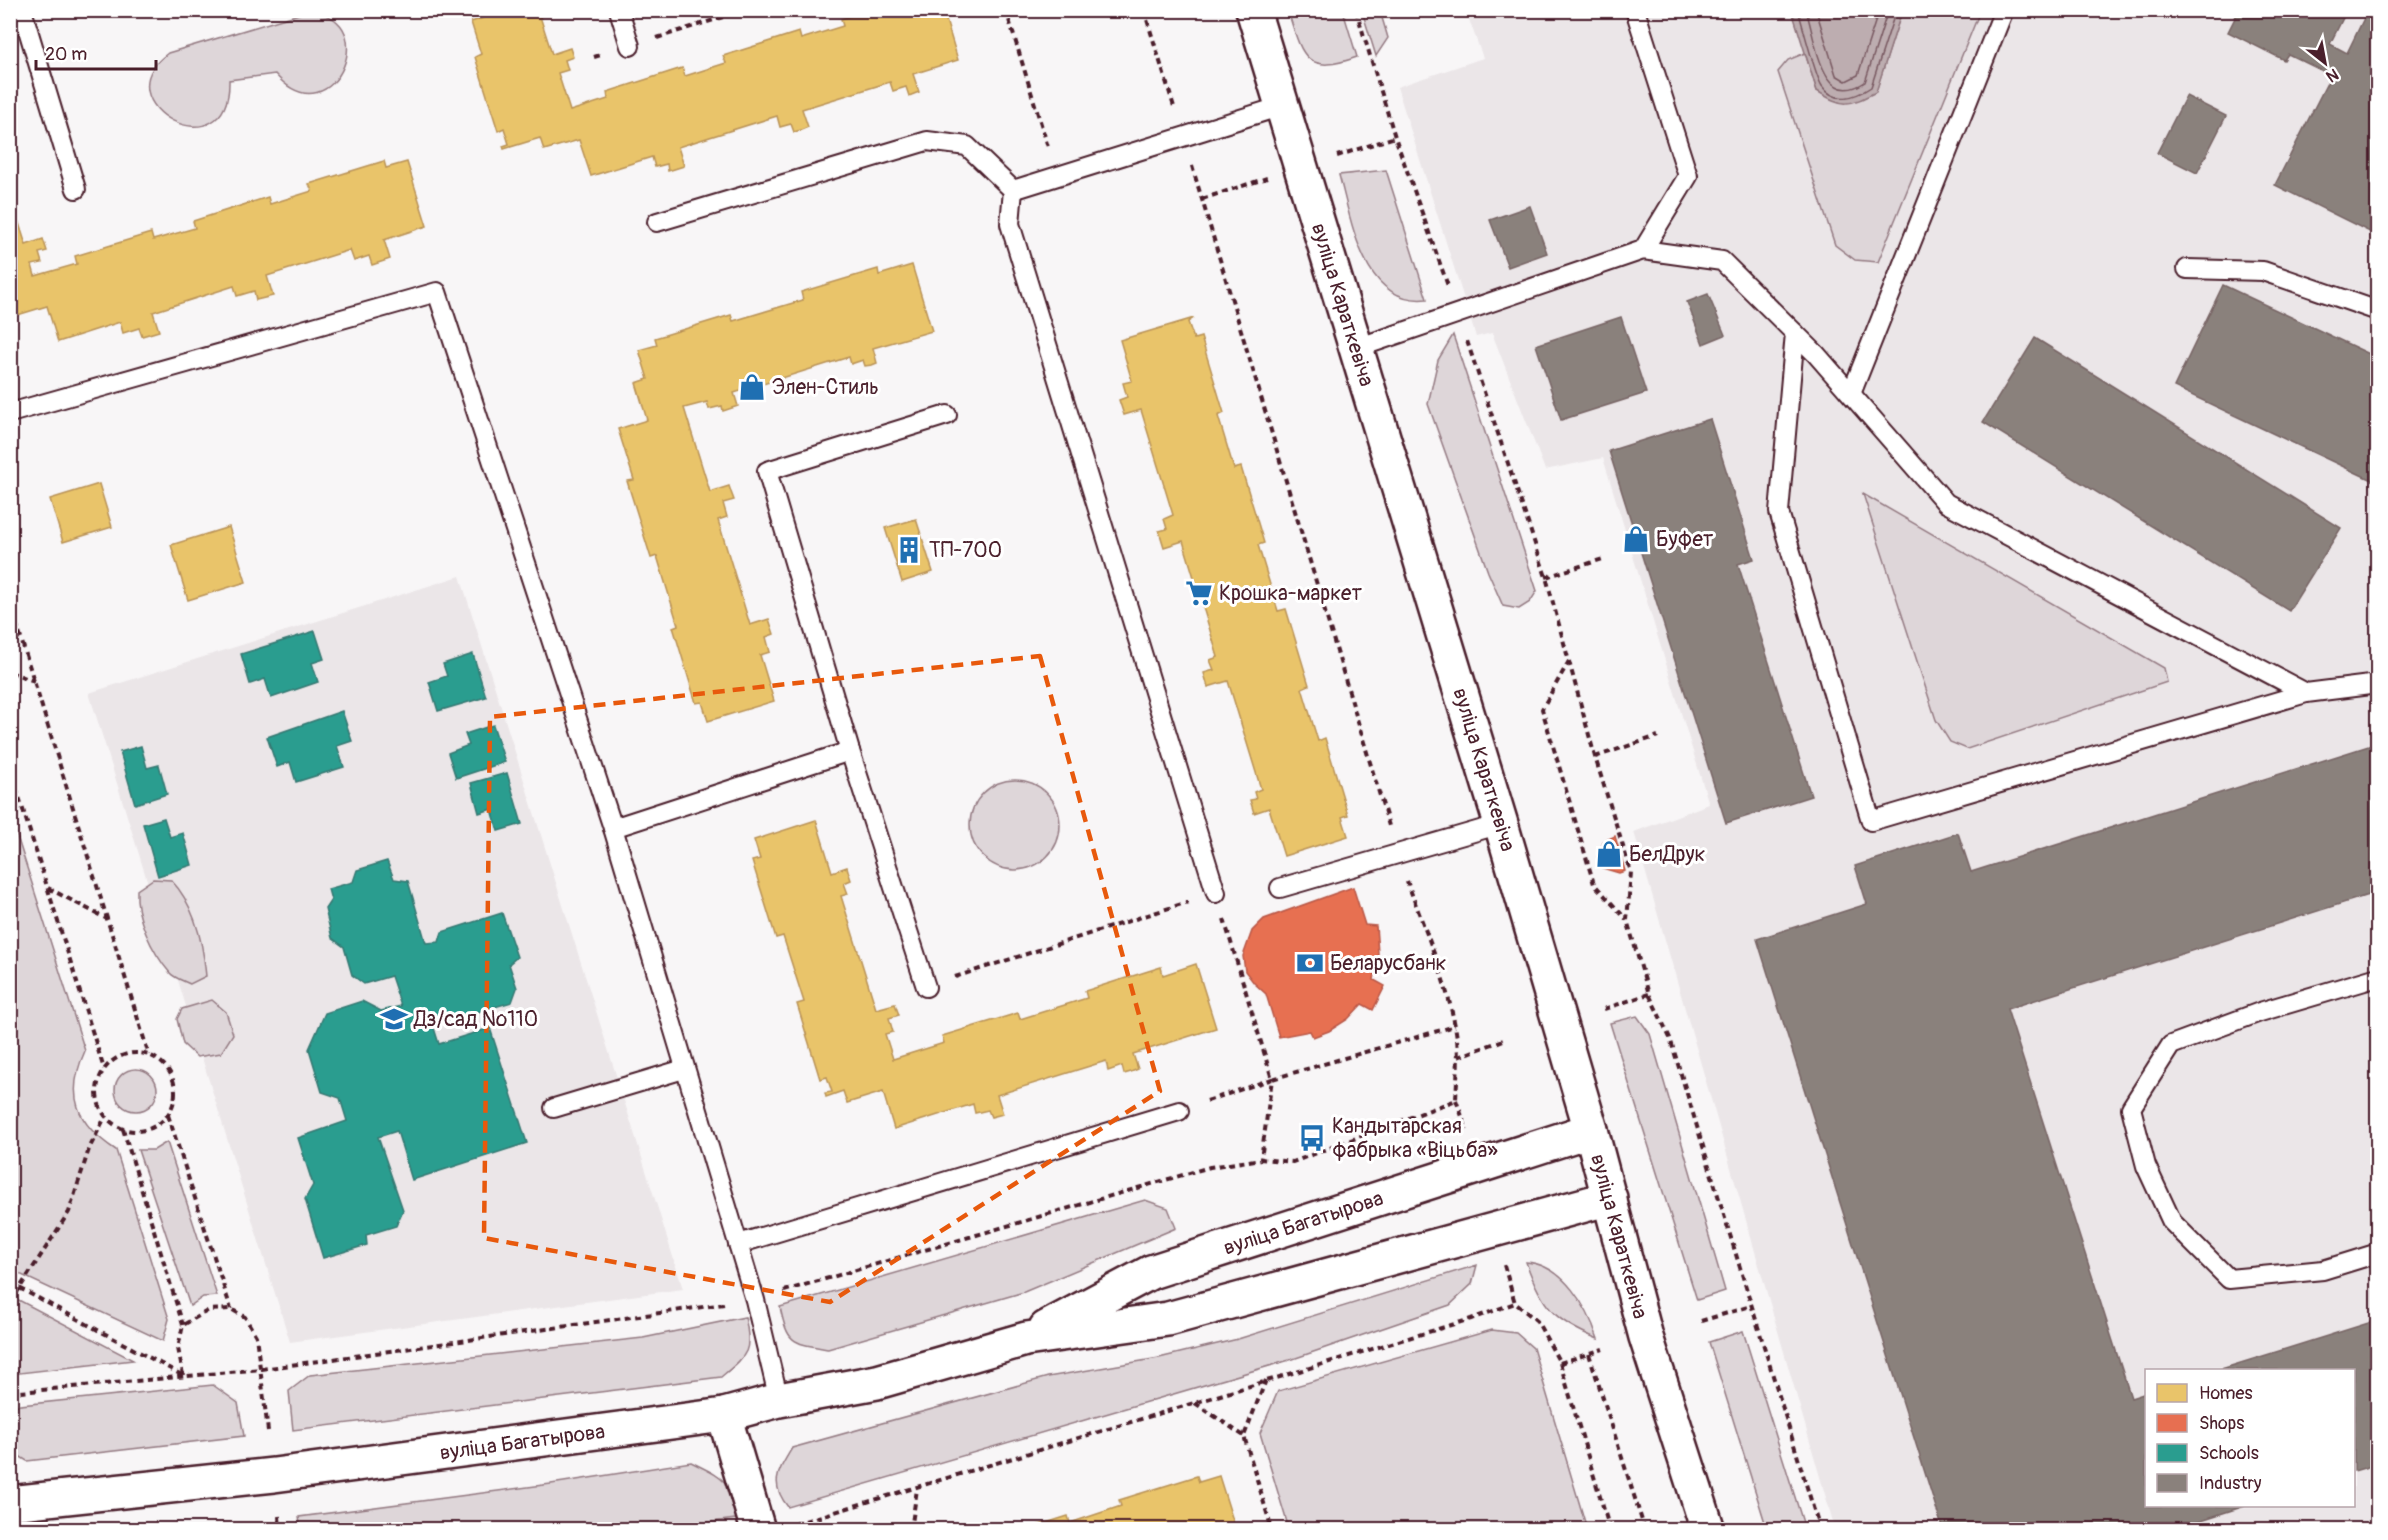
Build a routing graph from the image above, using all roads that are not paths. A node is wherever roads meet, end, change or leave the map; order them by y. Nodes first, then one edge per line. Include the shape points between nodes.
1 (22, 10) edge
2 (619, 10) edge
3 (1253, 10) edge
4 (1635, 10) edge
5 (2004, 10) edge
6 (630, 46) road end
7 (1282, 106) junction
8 (76, 189) dead end
9 (1013, 190) junction
10 (657, 222) dead end
11 (1643, 250) junction
12 (2187, 269) dead end
13 (2378, 311) edge
14 (1795, 333) junction
15 (1357, 348) junction
16 (1851, 394) junction
17 (10, 413) edge
18 (947, 415) dead end
19 (2378, 684) edge
20 (2306, 693) junction
21 (850, 751) junction
22 (1501, 824) junction
23 (613, 828) junction
24 (1280, 888) dead end
25 (1216, 893) road end
26 (2378, 977) edge
27 (926, 987) road end
28 (684, 1069) junction
29 (554, 1108) dead end
30 (1179, 1111) road end
31 (1591, 1130) junction
32 (1611, 1198) junction
33 (738, 1244) junction
34 (2378, 1253) edge
35 (1026, 1339) junction
36 (779, 1400) junction
37 (724, 1415) junction
38 (10, 1503) edge
39 (758, 1530) edge
40 (1708, 1530) edge

1 - 8 lane
2 - 6 lane
3 - 7 street, вуліца Караткевіча
4 - 11 lane via 1688,176
5 - 16 lane
7 - 9 lane
7 - 15 street, вуліца Караткевіча
9 - 10 lane via 967,146 927,141
9 - 25 lane via 1010,224
11 - 14 lane via 1722,261
11 - 15 lane
12 - 13 lane via 2264,271
14 - 16 lane
14 - 20 lane via 1779,512 1871,821
15 - 22 street, вуліца Караткевіча
16 - 20 lane via 1946,503
17 - 23 lane via 436,292
18 - 21 lane via 767,471
19 - 20 lane
21 - 23 lane
21 - 27 lane
22 - 24 lane
22 - 31 street, вуліца Караткевіча
23 - 28 lane
26 - 34 lane via 2260,1012 2171,1046 2131,1108 2146,1166 2172,1222 2229,1279 2323,1270
28 - 29 lane
28 - 33 lane
30 - 33 lane
31 - 32 street, вуліца Караткевіча
31 - 35 street, вуліца Багатырова via 1151,1272
32 - 35 street, вуліца Багатырова via 1168,1319
32 - 40 street, вуліца Караткевіча via 1646,1337
33 - 36 lane
35 - 36 street, вуліца Багатырова via 877,1382
36 - 37 street, вуліца Багатырова
37 - 38 street, вуліца Багатырова via 274,1475
37 - 39 street

